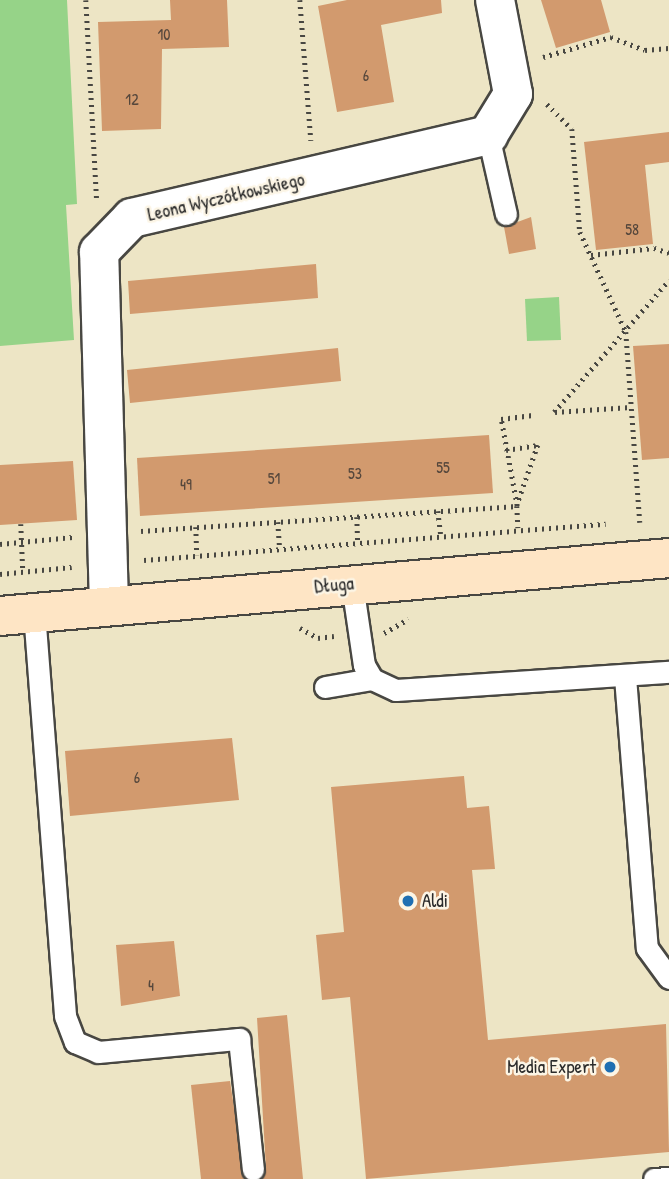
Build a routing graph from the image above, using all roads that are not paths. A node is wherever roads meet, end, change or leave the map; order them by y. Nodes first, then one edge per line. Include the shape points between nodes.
1 (495, 0) edge
2 (488, 135) junction
3 (506, 214) dead end
4 (669, 558) edge
5 (352, 584) junction
6 (110, 605) junction
7 (17, 614) edge
8 (669, 672) edge
9 (625, 677) junction
10 (372, 679) junction
11 (326, 687) dead end
12 (669, 978) edge
13 (253, 1170) dead end
14 (669, 1178) edge
15 (654, 1179) edge

1 - 2 street via 513,94
2 - 3 lane
2 - 6 street, Leona Wyczółkowskiego via 132,218 99,252
4 - 5 street, Długa
5 - 6 street, Długa
5 - 10 lane via 360,649
6 - 7 street, Długa
7 - 13 lane via 65,1016 75,1042 98,1052 239,1039
8 - 9 lane
9 - 10 lane via 434,692 396,690
9 - 12 lane via 647,948
10 - 11 lane
14 - 15 lane

